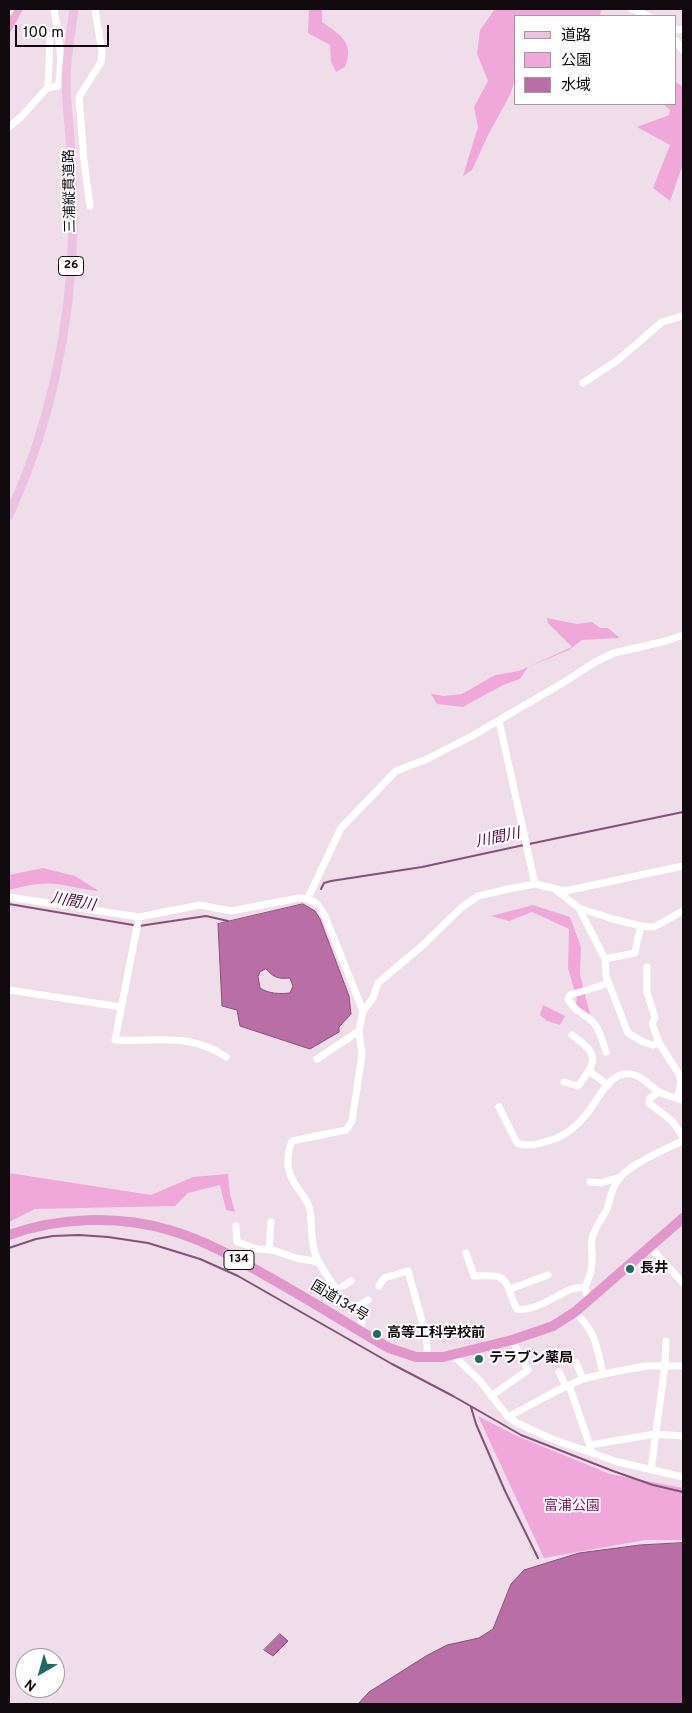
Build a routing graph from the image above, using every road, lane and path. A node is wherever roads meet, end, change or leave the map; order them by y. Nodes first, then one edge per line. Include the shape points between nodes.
1 (11, 9) edge
2 (54, 9) edge
3 (74, 9) edge
4 (95, 9) edge
5 (632, 9) edge
6 (9, 12) edge
7 (646, 15) edge
8 (50, 36) dead end
9 (48, 88) junction
10 (9, 127) edge
11 (90, 206) dead end
12 (683, 316) edge
13 (583, 383) dead end
14 (9, 515) edge
15 (683, 635) edge
16 (499, 721) junction
17 (683, 866) edge
18 (535, 884) junction
19 (556, 890) junction
20 (9, 897) edge
21 (308, 898) junction
22 (578, 908) junction
23 (683, 912) edge
24 (138, 917) junction
25 (642, 926) junction
26 (605, 959) junction
27 (647, 967) dead end
28 (609, 983) junction
29 (9, 990) edge
30 (121, 1007) junction
31 (364, 1011) junction
32 (359, 1031) junction
33 (572, 1035) dead end
34 (659, 1043) junction
35 (606, 1052) dead end
36 (226, 1057) dead end
37 (318, 1059) dead end
38 (589, 1071) junction
39 (564, 1082) dead end
40 (608, 1085) junction
41 (659, 1092) junction
42 (680, 1099) edge
43 (499, 1107) dead end
44 (683, 1140) edge
45 (620, 1177) junction
46 (590, 1182) dead end
47 (683, 1218) edge
48 (271, 1222) dead end
49 (236, 1226) dead end
50 (9, 1235) edge
51 (650, 1247) junction
52 (269, 1250) junction
53 (466, 1253) dead end
54 (319, 1262) junction
55 (548, 1275) dead end
56 (351, 1281) dead end
57 (683, 1283) edge
58 (379, 1286) dead end
59 (584, 1287) junction
60 (510, 1289) junction
61 (337, 1290) junction
62 (368, 1300) dead end
63 (590, 1300) junction
64 (355, 1308) junction
65 (575, 1312) junction
66 (359, 1330) junction
67 (512, 1340) junction
68 (666, 1342) dead end
69 (453, 1355) junction
70 (428, 1358) junction
71 (576, 1363) dead end
72 (665, 1365) junction
73 (683, 1366) edge
74 (559, 1372) dead end
75 (603, 1374) junction
76 (583, 1379) junction
77 (568, 1386) junction
78 (491, 1396) junction
79 (508, 1417) junction
80 (655, 1434) junction
81 (683, 1436) edge
82 (590, 1445) junction
83 (592, 1454) junction
84 (650, 1470) junction
85 (683, 1477) edge

1 - 6 street
2 - 9 street via 59,37 60,77 58,86
3 - 14 main road, 三浦縦貫道路 / 26 via 66,77 72,230 66,317 41,428
4 - 11 street via 102,62 79,97
5 - 7 street
8 - 9 street
9 - 10 street
12 - 13 street via 662,322 618,360
15 - 16 street via 614,653
16 - 18 street
16 - 21 street via 427,759 396,771 384,781 341,828
17 - 19 street via 565,891
18 - 19 street
18 - 31 street via 478,896 462,907 378,982
19 - 22 street
20 - 24 street
21 - 24 street via 231,911 200,905
21 - 31 street via 318,904 325,916
22 - 25 street
22 - 26 street
23 - 25 street via 654,927
24 - 30 street
25 - 26 street via 635,953
26 - 28 street
27 - 34 street via 647,992 656,1018 652,1023
28 - 34 street via 628,1033 643,1042
28 - 35 street via 570,995 568,999 577,1011 593,1022
29 - 30 street
30 - 36 street via 114,1040 187,1041 213,1048
31 - 32 street
32 - 37 street
32 - 54 street via 362,1055 352,1121 346,1130 292,1141 288,1153 287,1164 294,1183 309,1208 314,1252
33 - 38 street via 593,1053 594,1061
34 - 42 street via 679,1074
38 - 39 street via 578,1086
38 - 40 street
40 - 41 street via 624,1074 632,1075
40 - 43 street via 585,1117 562,1137 535,1144 524,1146 518,1143
41 - 42 street
41 - 44 street via 650,1098 649,1103 672,1121
44 - 45 street via 644,1160
45 - 46 street via 601,1183
45 - 59 street via 594,1232 591,1242 593,1265
47 - 51 highway, 国道134号 / 134
48 - 52 street
49 - 52 street via 237,1242
50 - 66 highway, 国道134号 / 134 via 41,1226 88,1221 129,1222 168,1230 216,1247
51 - 57 street
51 - 63 highway, 国道134号 / 134
52 - 54 street
53 - 60 street via 474,1276 499,1276
54 - 61 street
55 - 60 street
56 - 61 street
58 - 70 street via 384,1278 408,1271 426,1335
59 - 60 street via 522,1310 514,1306
59 - 63 street
61 - 64 street
62 - 64 street
63 - 65 highway, 国道134号 / 134
64 - 66 street via 362,1316
65 - 67 highway, 国道134号 / 134 via 554,1326
65 - 75 street via 594,1335
66 - 70 highway, 国道134号 / 134 via 402,1354
67 - 69 highway, 国道134号 / 134
67 - 78 street via 528,1370
68 - 72 street
69 - 70 highway, 国道134号 / 134
69 - 78 street
71 - 76 street
72 - 73 street
72 - 75 street
72 - 80 street
74 - 77 street
75 - 76 street
76 - 77 street
77 - 79 street
77 - 82 street
78 - 79 street
79 - 83 street
80 - 81 street
80 - 82 street
80 - 84 street
82 - 83 street
83 - 84 street
84 - 85 street

